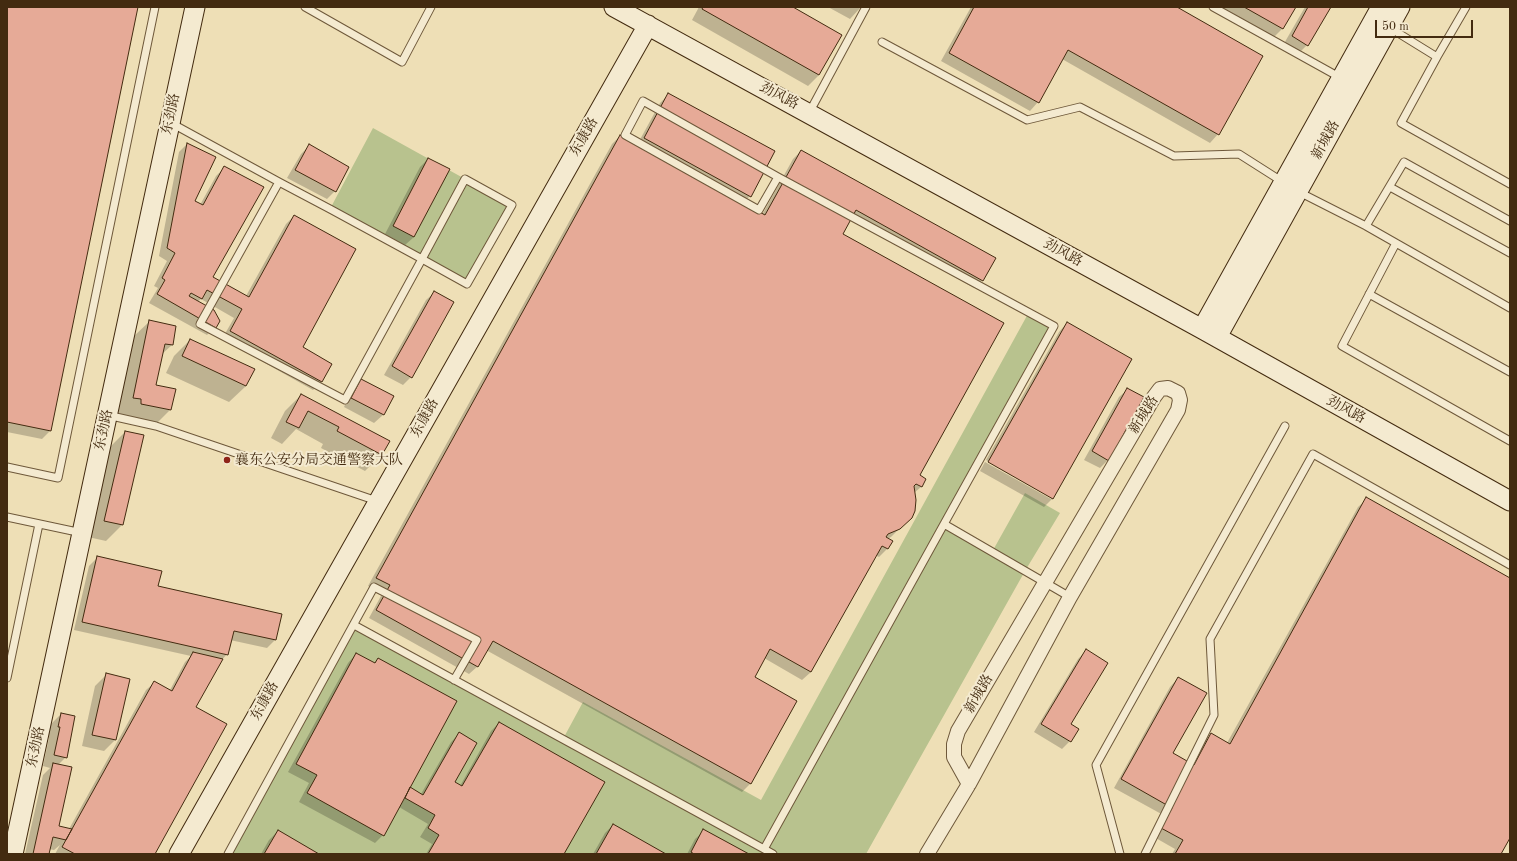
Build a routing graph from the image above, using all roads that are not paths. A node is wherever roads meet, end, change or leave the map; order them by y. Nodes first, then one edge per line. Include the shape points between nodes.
1 (155, 7) edge
2 (195, 7) edge
3 (305, 7) edge
4 (431, 7) edge
5 (614, 7) edge
6 (639, 7) edge
7 (866, 7) edge
8 (1213, 7) edge
9 (1381, 7) edge
10 (1400, 7) edge
11 (1466, 7) edge
12 (648, 25) junction
13 (1389, 28) junction
14 (882, 42) dead end
15 (1437, 57) junction
16 (1348, 82) junction
17 (812, 108) junction
18 (170, 122) junction
19 (778, 177) junction
20 (279, 182) junction
21 (1510, 184) edge
22 (1290, 186) junction
23 (1390, 186) junction
24 (1510, 221) edge
25 (1366, 226) junction
26 (1396, 243) junction
27 (1510, 253) edge
28 (422, 259) junction
29 (1369, 294) junction
30 (1510, 308) edge
31 (1212, 329) junction
32 (1510, 372) edge
33 (107, 415) junction
34 (1284, 426) dead end
35 (1510, 441) edge
36 (7, 467) edge
37 (1510, 488) edge
38 (378, 501) junction
39 (1510, 501) edge
40 (7, 517) edge
41 (39, 524) junction
42 (944, 524) junction
43 (82, 533) junction
44 (1510, 566) edge
45 (1045, 582) junction
46 (1070, 597) junction
47 (354, 625) junction
48 (7, 678) edge
49 (454, 680) junction
50 (969, 784) junction
51 (764, 849) junction
52 (13, 854) edge
53 (178, 854) edge
54 (228, 854) edge
55 (773, 854) edge
56 (927, 854) edge
57 (1120, 854) edge
58 (1145, 854) edge

1 - 36 lane via 58,478
2 - 18 street, 东劲路
3 - 4 lane via 402,62
5 - 12 street, 劲风路
6 - 17 street, 劲风路
7 - 17 lane
8 - 16 lane
9 - 16 street, 新城路
10 - 13 street, 新城路
11 - 15 lane
12 - 17 street, 劲风路
12 - 38 street, 东康路
13 - 15 lane
13 - 16 street, 新城路
14 - 22 lane via 1027,120 1080,107 1174,156 1239,154
15 - 21 lane via 1401,124
16 - 22 street, 新城路
17 - 31 street, 劲风路
18 - 20 lane
18 - 33 street, 东劲路
19 - 19 lane via 643,101 625,135 759,210
19 - 42 lane via 1054,326
20 - 28 lane
20 - 28 lane via 200,324 344,400
22 - 25 lane
22 - 31 street, 新城路
23 - 24 lane via 1404,162
23 - 25 lane
23 - 27 lane
25 - 26 lane
26 - 29 lane
26 - 30 lane
28 - 28 lane via 467,284 512,206 465,179
29 - 32 lane
29 - 35 lane via 1342,346
31 - 37 street, 劲风路
31 - 39 street, 劲风路
33 - 38 lane via 156,426
33 - 43 street, 东劲路
34 - 57 lane via 1096,765
38 - 53 street, 东康路
40 - 41 lane
41 - 43 lane
41 - 48 lane
42 - 45 lane
42 - 51 lane
43 - 52 street, 东劲路
44 - 58 lane via 1313,454 1210,639 1214,715
45 - 46 lane
45 - 46 street, 新城路 via 1154,397 1160,389 1168,388 1178,393 1178,410
45 - 50 street, 新城路 via 958,731 954,757
46 - 50 street, 新城路
47 - 49 lane
47 - 49 lane via 374,587 476,640
47 - 54 lane
49 - 51 lane
50 - 56 street, 新城路
51 - 55 lane

